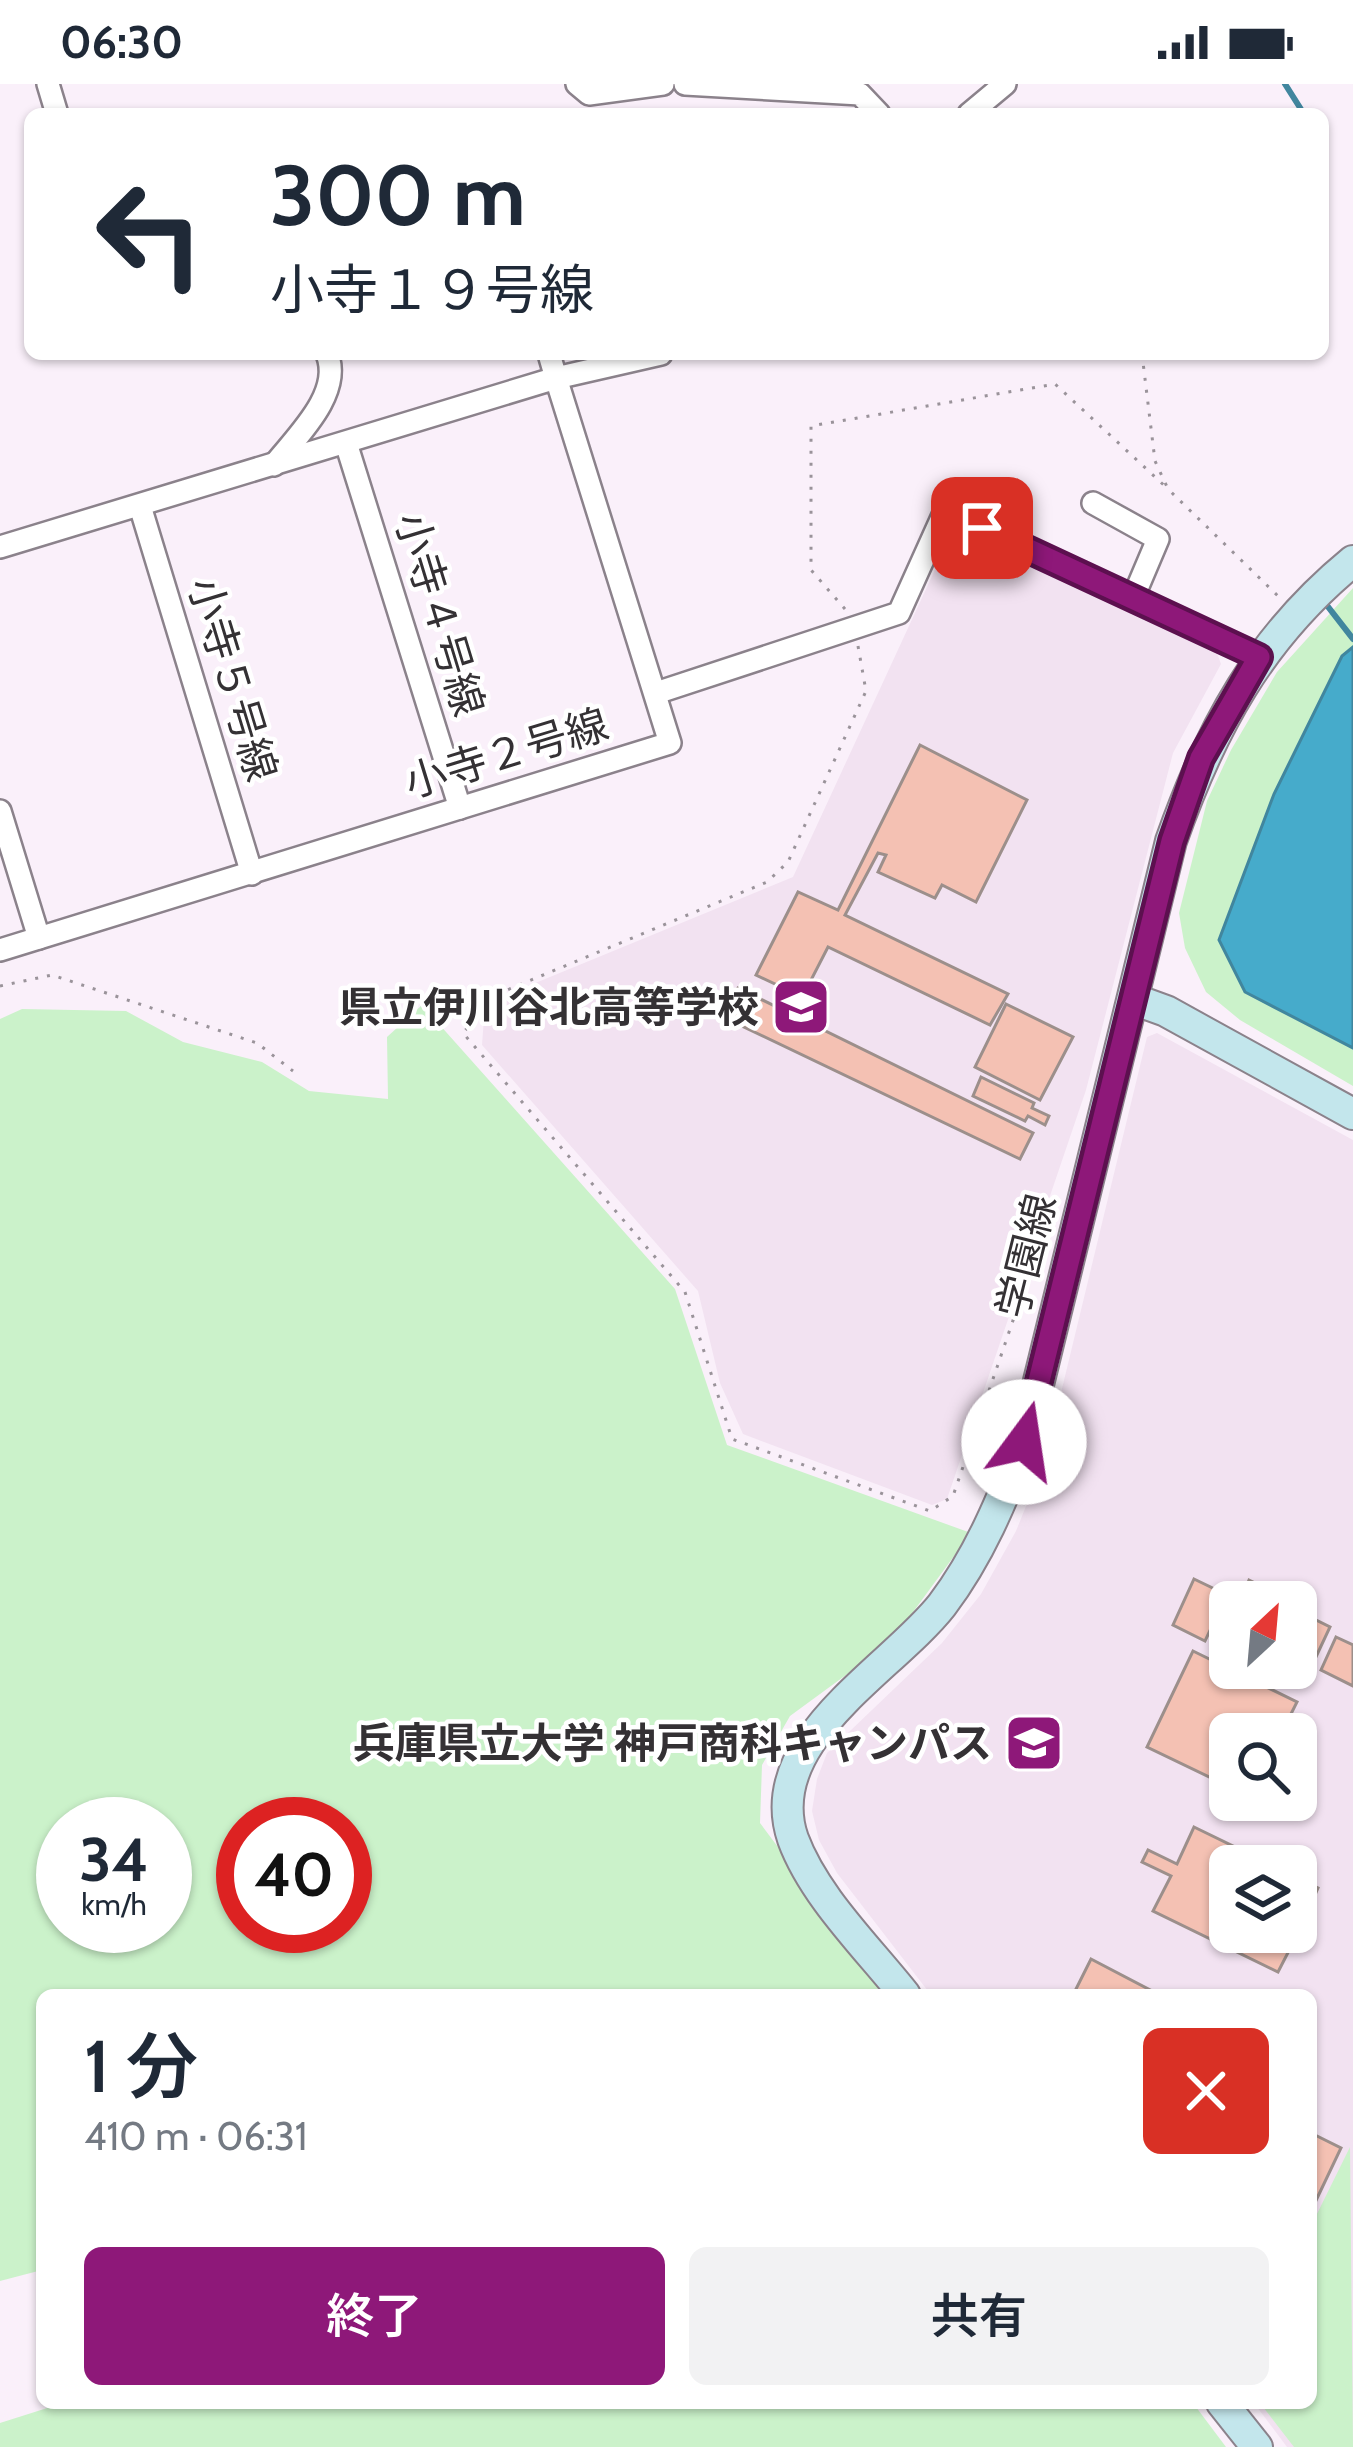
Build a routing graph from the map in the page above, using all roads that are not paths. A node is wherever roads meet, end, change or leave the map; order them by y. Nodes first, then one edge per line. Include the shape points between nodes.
1 (578, 84) edge
2 (663, 84) edge
3 (685, 84) edge
4 (1005, 84) edge
5 (762, 86) edge
6 (873, 108) edge
7 (976, 108) edge
8 (328, 360) edge
9 (551, 360) edge
10 (635, 360) edge
11 (556, 378) junction
12 (346, 443) junction
13 (274, 465) junction
14 (1093, 503) dead end
15 (140, 506) junction
16 (0, 547) edge
17 (1353, 561) edge
18 (1133, 598) junction
19 (1259, 657) junction
20 (656, 693) junction
21 (460, 808) junction
22 (0, 812) edge
23 (252, 874) junction
24 (39, 938) junction
25 (0, 950) edge
26 (1133, 999) junction
27 (1353, 1114) edge
28 (899, 1989) edge
29 (1227, 2409) edge
30 (1256, 2447) edge

1 - 2 street via 589,94
3 - 5 street
4 - 7 street
5 - 6 street via 860,94
8 - 13 street via 332,380
9 - 11 street, 小寺２号線
10 - 11 street
11 - 12 street
11 - 20 street, 小寺２号線
12 - 13 street
12 - 21 street, 小寺４号線
13 - 15 street
14 - 18 street via 1158,539
15 - 16 street
15 - 23 street, 小寺５号線
17 - 19 street, 学園線
18 - 19 street
18 - 20 street via 945,511 899,613
19 - 26 street, 学園線 via 1201,758
20 - 21 street, 小寺２号線 via 670,743
21 - 23 street, 小寺２号線
22 - 24 street
23 - 24 street, 小寺２号線
24 - 25 street, 小寺２号線
26 - 27 street
26 - 28 street, 学園線 via 1024,1442 1003,1498 969,1565 904,1647 823,1721 802,1750 790,1790 792,1836 813,1878
29 - 30 street

